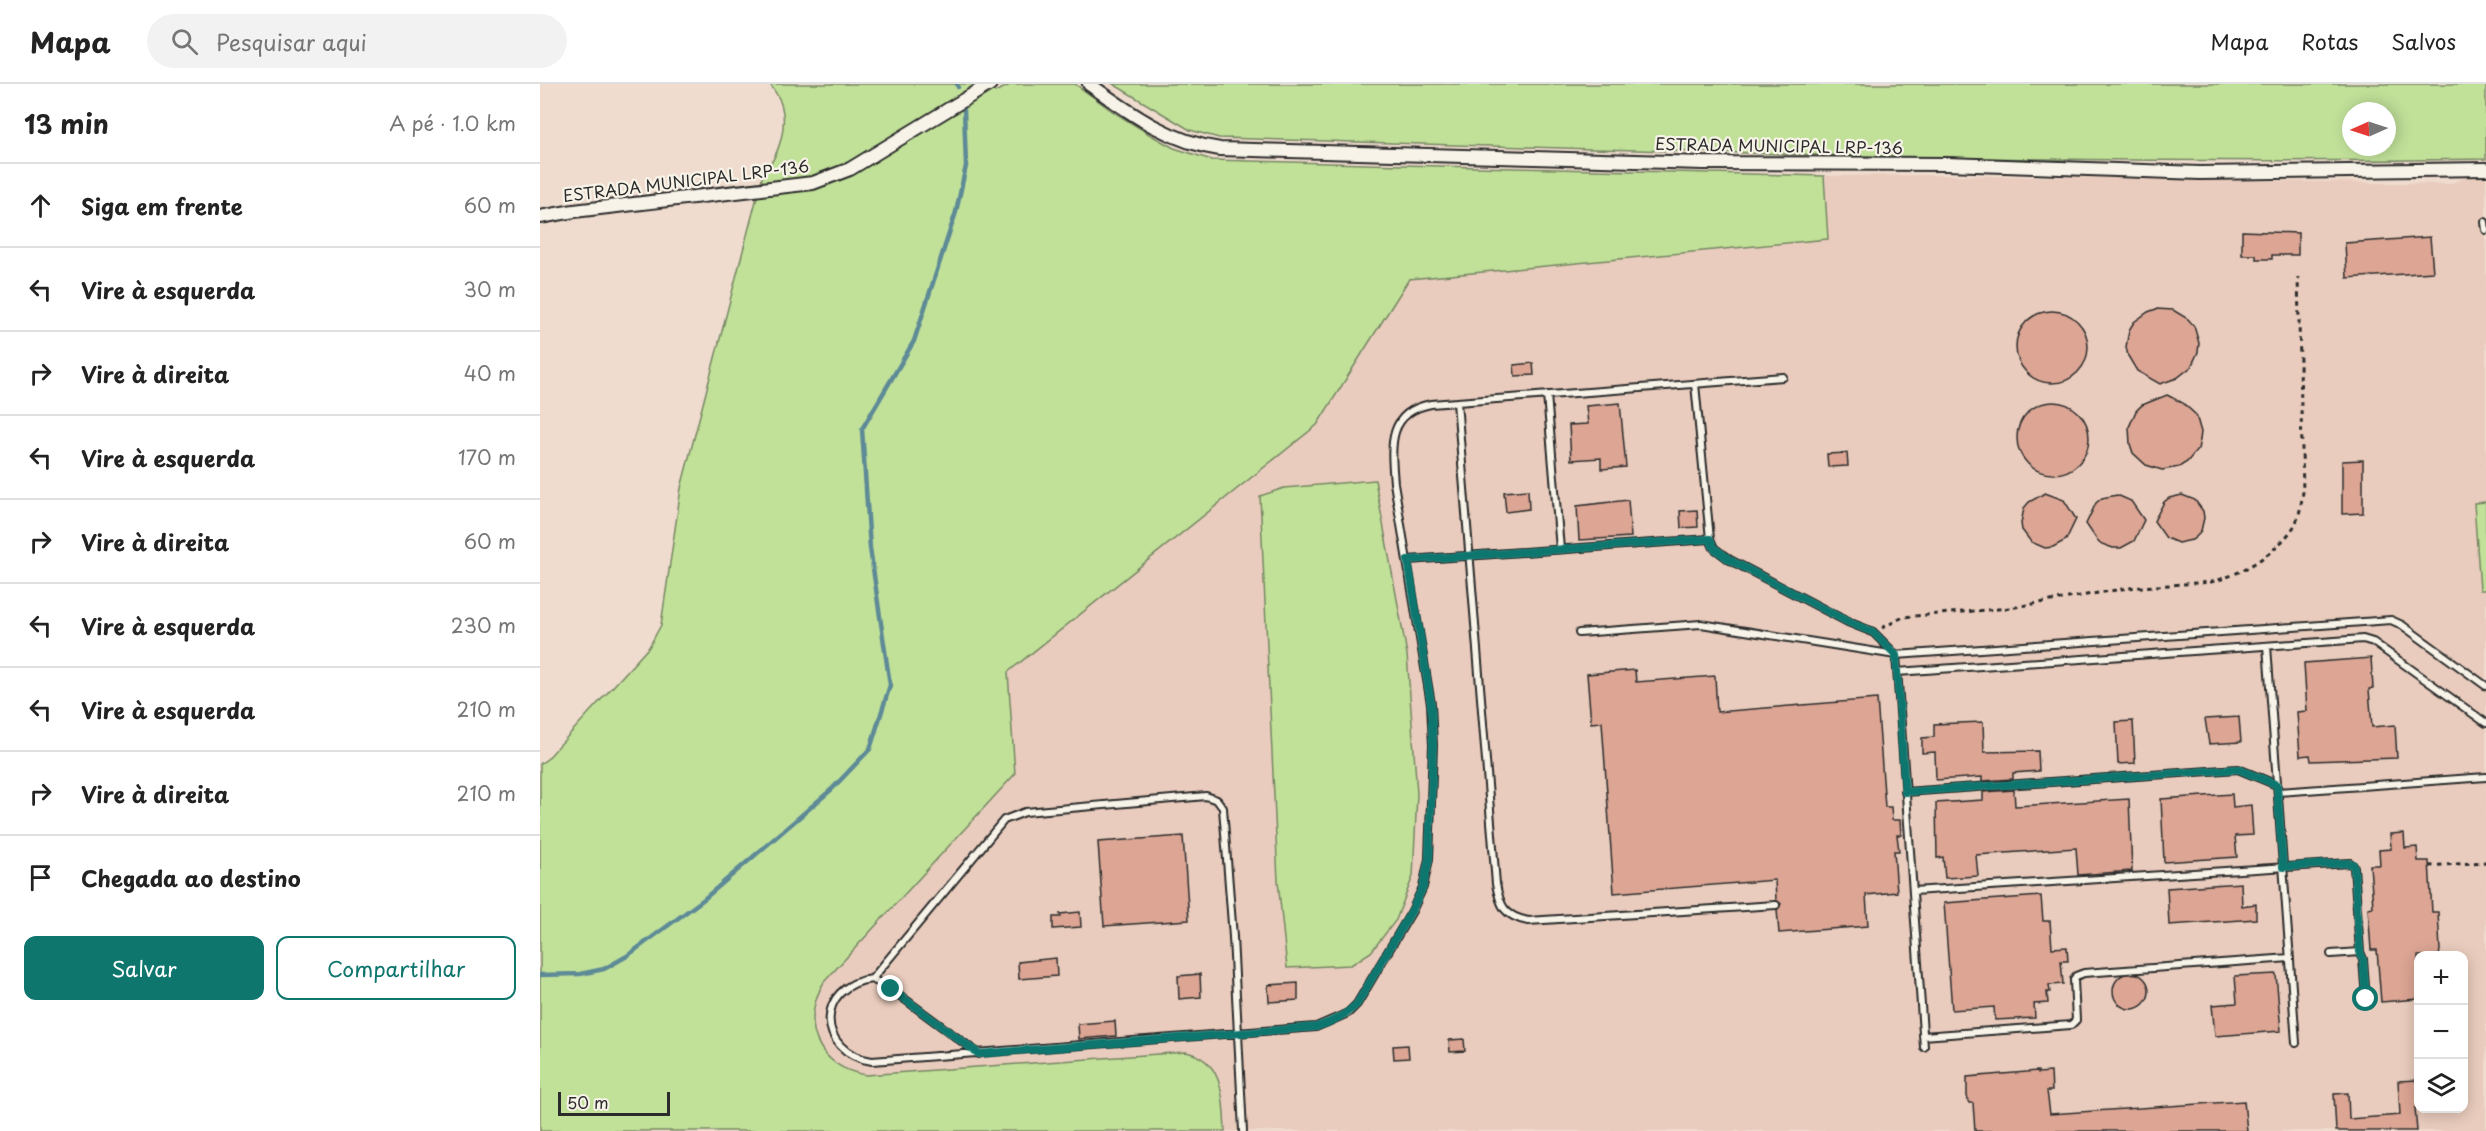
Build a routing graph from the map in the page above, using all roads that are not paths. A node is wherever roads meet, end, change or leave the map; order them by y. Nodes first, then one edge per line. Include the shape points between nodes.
1 (990, 84) edge
2 (1089, 84) edge
3 (2486, 169) edge
4 (540, 217) edge
5 (2486, 222) edge
6 (2486, 230) edge
7 (1783, 377) dead end
8 (1695, 384) junction
9 (1547, 395) junction
10 (1457, 402) junction
11 (1710, 539) junction
12 (1560, 549) junction
13 (1469, 556) junction
14 (1408, 560) junction
15 (1579, 633) dead end
16 (2267, 646) junction
17 (1896, 655) junction
18 (1897, 672) junction
19 (2486, 686) edge
20 (2486, 723) edge
21 (2486, 777) edge
22 (2277, 788) junction
23 (1905, 792) junction
24 (2283, 867) junction
25 (1913, 891) junction
26 (1776, 905) dead end
27 (2360, 952) junction
28 (2331, 954) dead end
29 (2290, 958) junction
30 (872, 979) junction
31 (2366, 999) dead end
32 (1238, 1032) junction
33 (1923, 1036) junction
34 (2296, 1043) dead end
35 (1924, 1047) dead end
36 (979, 1054) junction
37 (1243, 1131) edge

1 - 4 street, ESTRADA MUNICIPAL LRP-136 via 850,169 813,183
2 - 3 street, ESTRADA MUNICIPAL LRP-136 via 1154,128 1178,139 1220,149 2200,172
5 - 6 lane
7 - 8 lane
8 - 9 lane
8 - 11 lane
9 - 10 lane
9 - 12 lane
10 - 13 lane
10 - 14 lane via 1414,408 1398,423 1393,440 1393,472
11 - 12 lane
11 - 17 lane via 1714,548 1730,560 1873,632
12 - 13 lane
13 - 14 lane
13 - 26 lane via 1496,884 1507,913 1528,921
14 - 32 lane via 1432,720 1429,859 1423,887 1404,926 1348,1013 1316,1027
15 - 17 lane via 1701,624
16 - 18 lane
16 - 20 lane via 2368,640
16 - 22 lane
17 - 18 lane
17 - 19 lane via 2391,620
18 - 23 lane
21 - 22 lane
22 - 23 lane via 2238,769
22 - 24 lane
23 - 25 lane
24 - 25 lane
24 - 27 lane via 2353,864
24 - 29 lane
25 - 33 lane
27 - 28 lane
27 - 31 lane
29 - 33 lane via 2084,973 2074,980 2076,1018 2071,1025
29 - 34 lane
30 - 32 lane via 1004,820 1025,812 1206,796 1217,800 1223,808
30 - 36 lane
30 - 36 lane via 845,988 833,1003 831,1028 844,1051 856,1059 872,1062
32 - 36 lane
32 - 37 lane
33 - 35 lane

